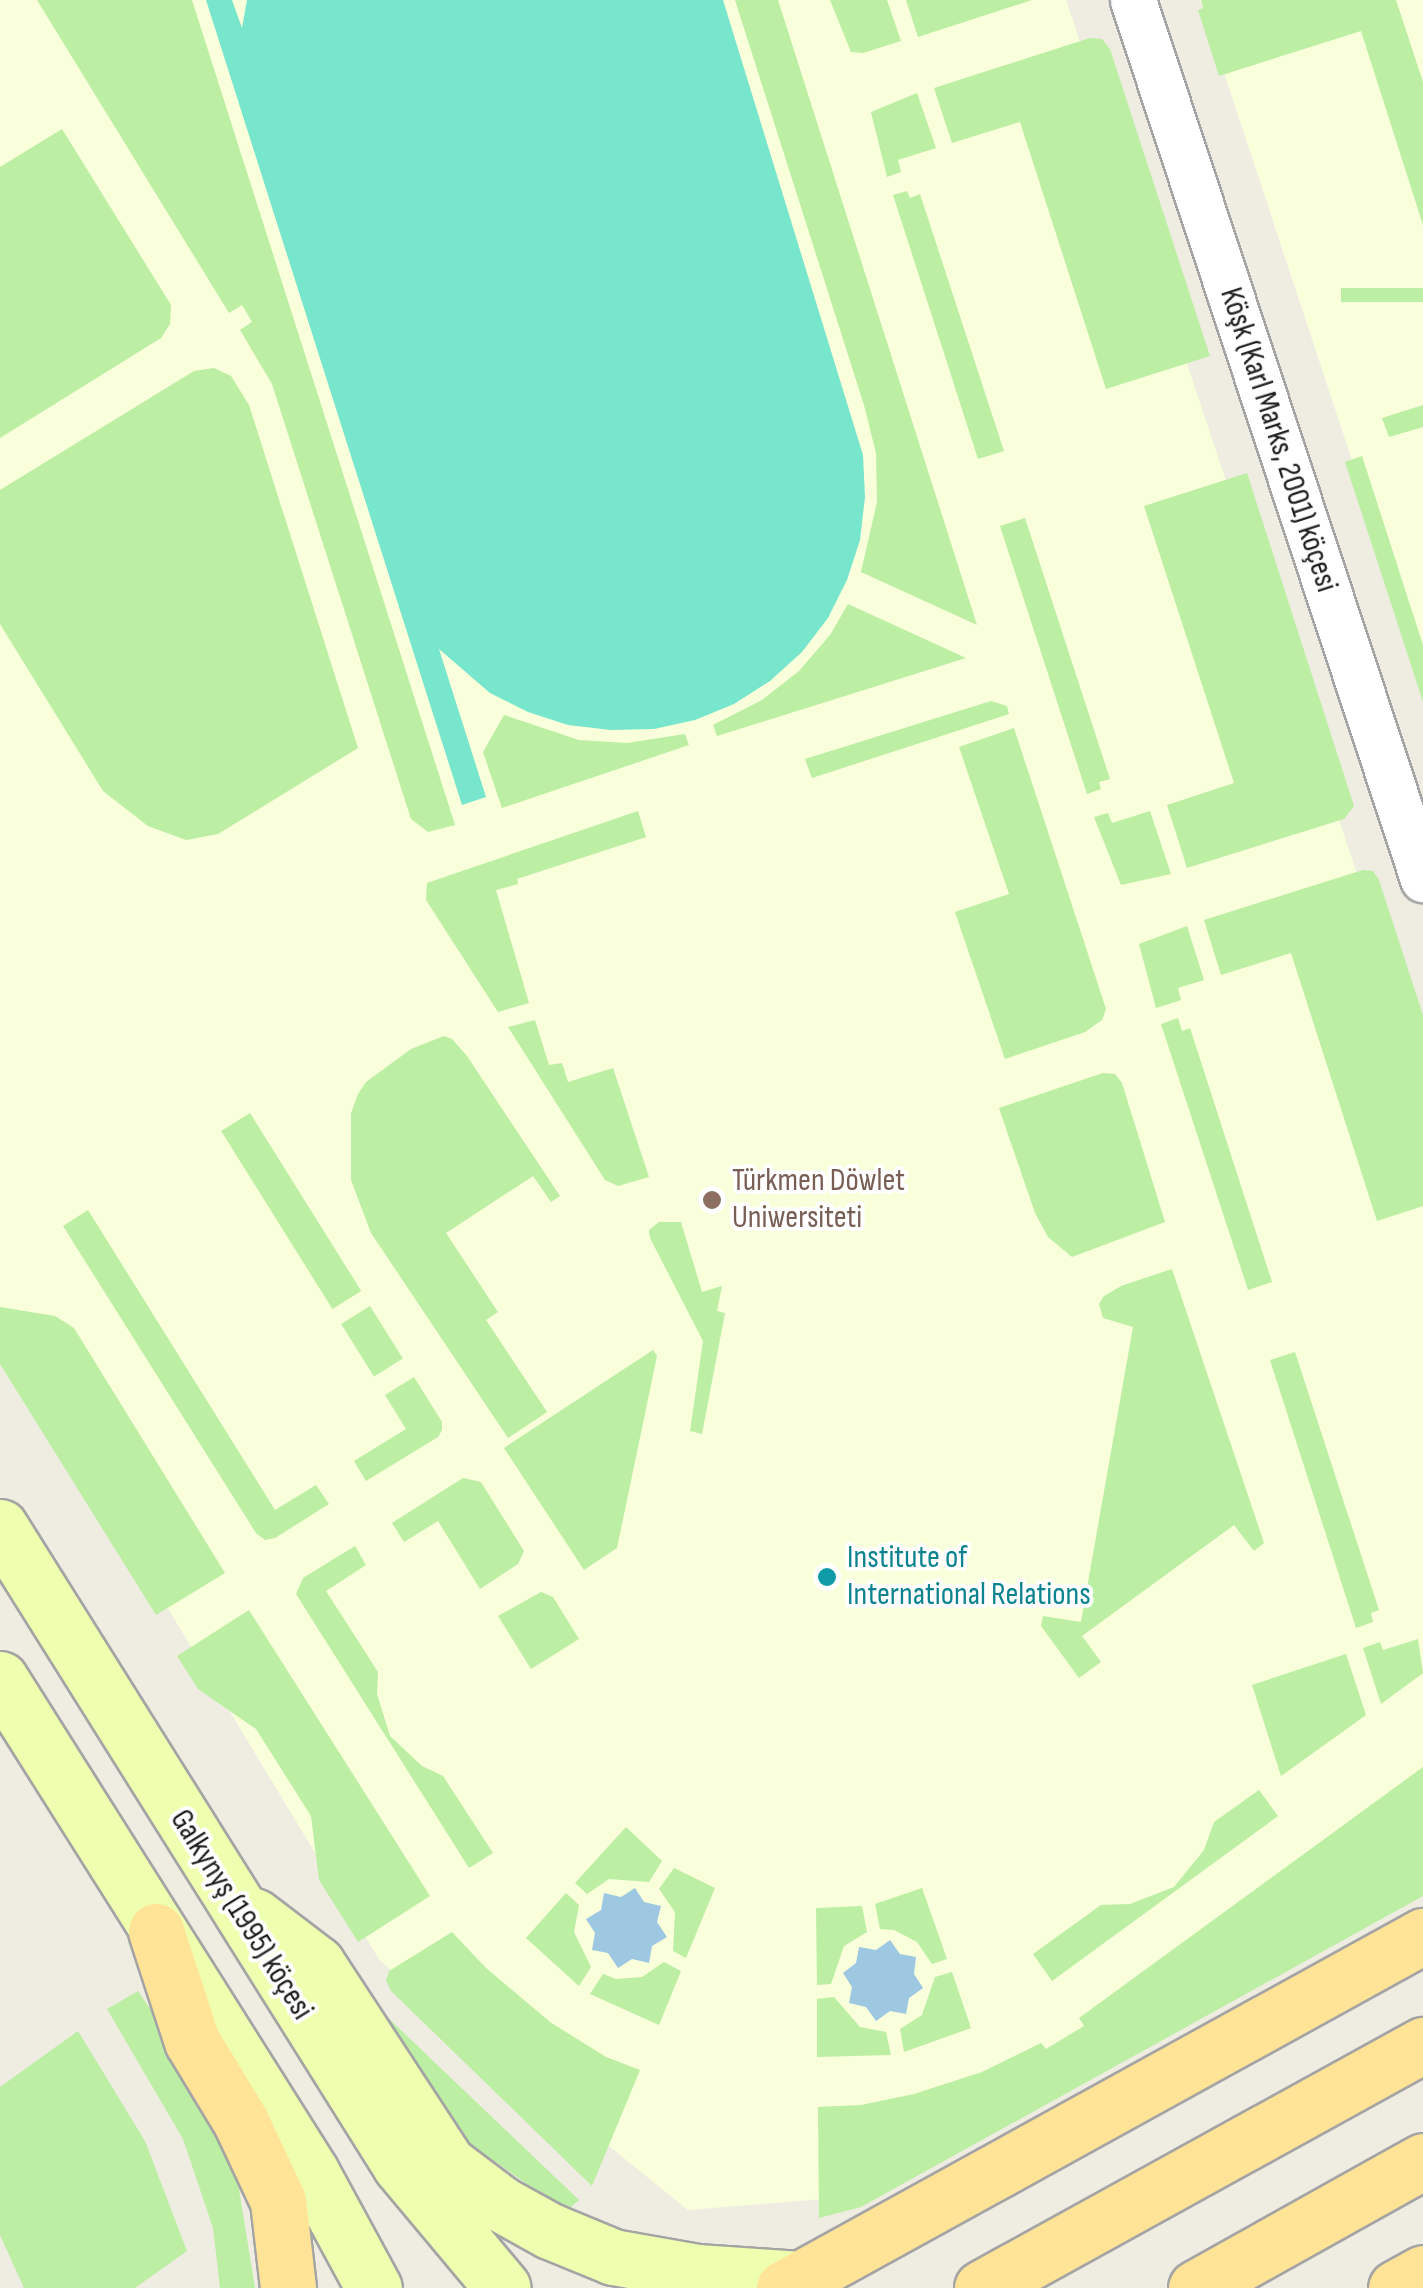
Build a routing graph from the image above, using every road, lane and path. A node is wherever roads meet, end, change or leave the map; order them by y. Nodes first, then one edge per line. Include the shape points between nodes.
1 (1134, 0) edge
2 (1423, 879) edge
3 (0, 1527) edge
4 (0, 1679) edge
5 (227, 1895) junction
6 (156, 1931) junction
7 (1423, 1936) edge
8 (1423, 2046) edge
9 (1423, 2162) edge
10 (1423, 2273) edge
11 (792, 2284) edge
12 (288, 2288) edge
13 (374, 2288) edge
14 (503, 2288) edge
15 (982, 2288) edge
16 (1196, 2288) edge
17 (1396, 2288) edge

1 - 2 street, Köşk (Karl Marks, 2001) köçesi
3 - 5 main road, Galkynyş (1995) köçesi
4 - 6 main road
5 - 11 main road via 318,1964 448,2164 500,2204 613,2257
5 - 14 main road, Galkynyş (1995) köçesi via 400,2166
6 - 12 main road via 192,2040 278,2201
6 - 13 main road via 311,2172
7 - 11 main road
8 - 15 main road
9 - 16 main road
10 - 17 main road

